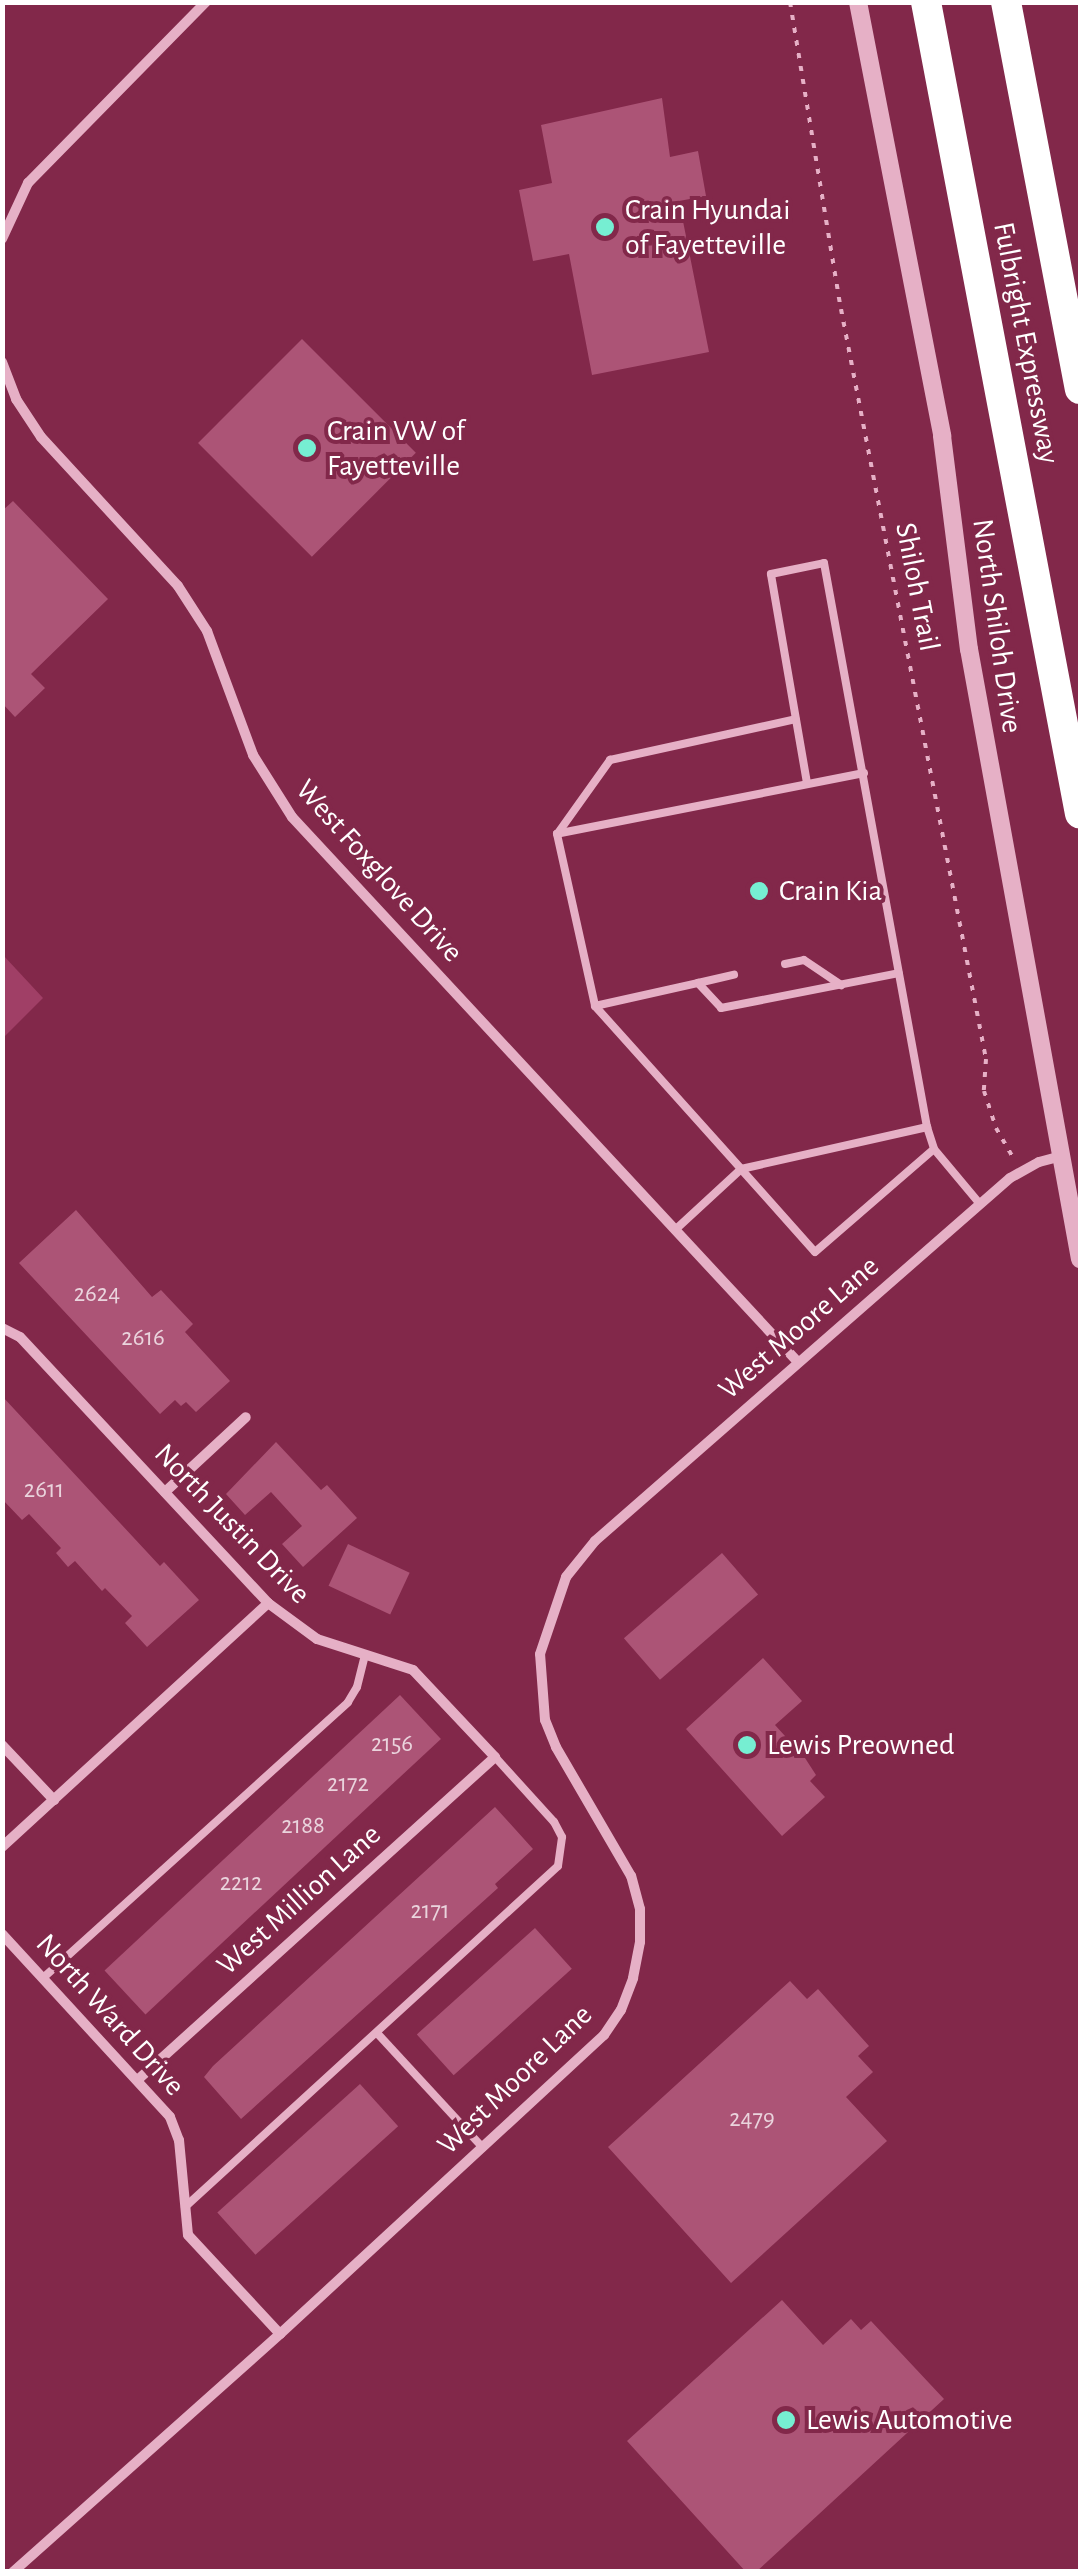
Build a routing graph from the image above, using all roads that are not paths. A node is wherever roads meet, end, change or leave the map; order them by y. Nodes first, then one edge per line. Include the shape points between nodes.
1 (206, 2) edge
2 (858, 2) edge
3 (926, 2) edge
4 (1006, 2) edge
5 (2, 239) edge
6 (2, 362) edge
7 (1080, 389) edge
8 (796, 719) junction
9 (864, 773) junction
10 (807, 783) junction
11 (1080, 814) edge
12 (557, 834) junction
13 (785, 964) dead end
14 (899, 973) junction
15 (734, 975) dead end
16 (698, 982) junction
17 (840, 984) junction
18 (595, 1006) junction
19 (927, 1127) junction
20 (934, 1150) junction
21 (1061, 1156) junction
22 (741, 1169) junction
23 (980, 1204) junction
24 (675, 1230) junction
25 (1080, 1259) edge
26 (2, 1328) edge
27 (797, 1362) junction
28 (246, 1417) dead end
29 (164, 1492) junction
30 (268, 1602) junction
31 (364, 1656) junction
32 (2, 1745) edge
33 (495, 1757) junction
34 (54, 1800) junction
35 (2, 1847) edge
36 (2, 1934) edge
37 (42, 1978) junction
38 (377, 2033) junction
39 (137, 2080) junction
40 (483, 2148) junction
41 (183, 2208) junction
42 (280, 2334) junction
43 (13, 2572) edge

1 - 5 street via 28,183
2 - 21 street, North Shiloh Drive via 942,436 969,649
3 - 11 highway, Fulbright Expressway
4 - 7 highway, Fulbright Expressway
6 - 24 street, West Foxglove Drive via 41,436 178,586 207,630 253,754 292,817
8 - 9 lane via 771,574 824,563
8 - 10 lane
8 - 12 lane via 610,760
9 - 10 lane
9 - 14 lane
10 - 12 lane
12 - 18 lane
13 - 17 lane via 804,960
14 - 17 lane
14 - 19 lane
15 - 16 lane
16 - 17 lane via 721,1008
16 - 18 lane
18 - 22 lane
19 - 20 lane
19 - 22 lane
20 - 22 lane via 815,1252
20 - 23 lane
21 - 23 street, West Moore Lane via 1022,1172
21 - 25 street, North Shiloh Drive
22 - 24 lane
23 - 27 street, West Moore Lane
24 - 27 street, West Foxglove Drive
26 - 29 street, North Justin Drive via 20,1337
27 - 40 street, West Moore Lane via 594,1541 566,1577 549,1617 540,1654 545,1720 631,1876 640,1942 621,2010 604,2035
28 - 29 street
29 - 30 street, North Justin Drive
30 - 31 street, North Justin Drive via 317,1639
30 - 34 street
31 - 33 street, North Justin Drive via 412,1670
31 - 37 lane via 348,1702
32 - 34 street
33 - 38 lane via 554,1822 562,1837 558,1866
33 - 39 street, West Million Lane
34 - 35 street
36 - 37 street, North Ward Drive
37 - 39 street, North Ward Drive
38 - 40 lane
38 - 41 lane
39 - 41 street, North Ward Drive via 176,2127
40 - 42 street, West Moore Lane
41 - 42 street, North Ward Drive via 188,2235
42 - 43 street, West Moore Lane

